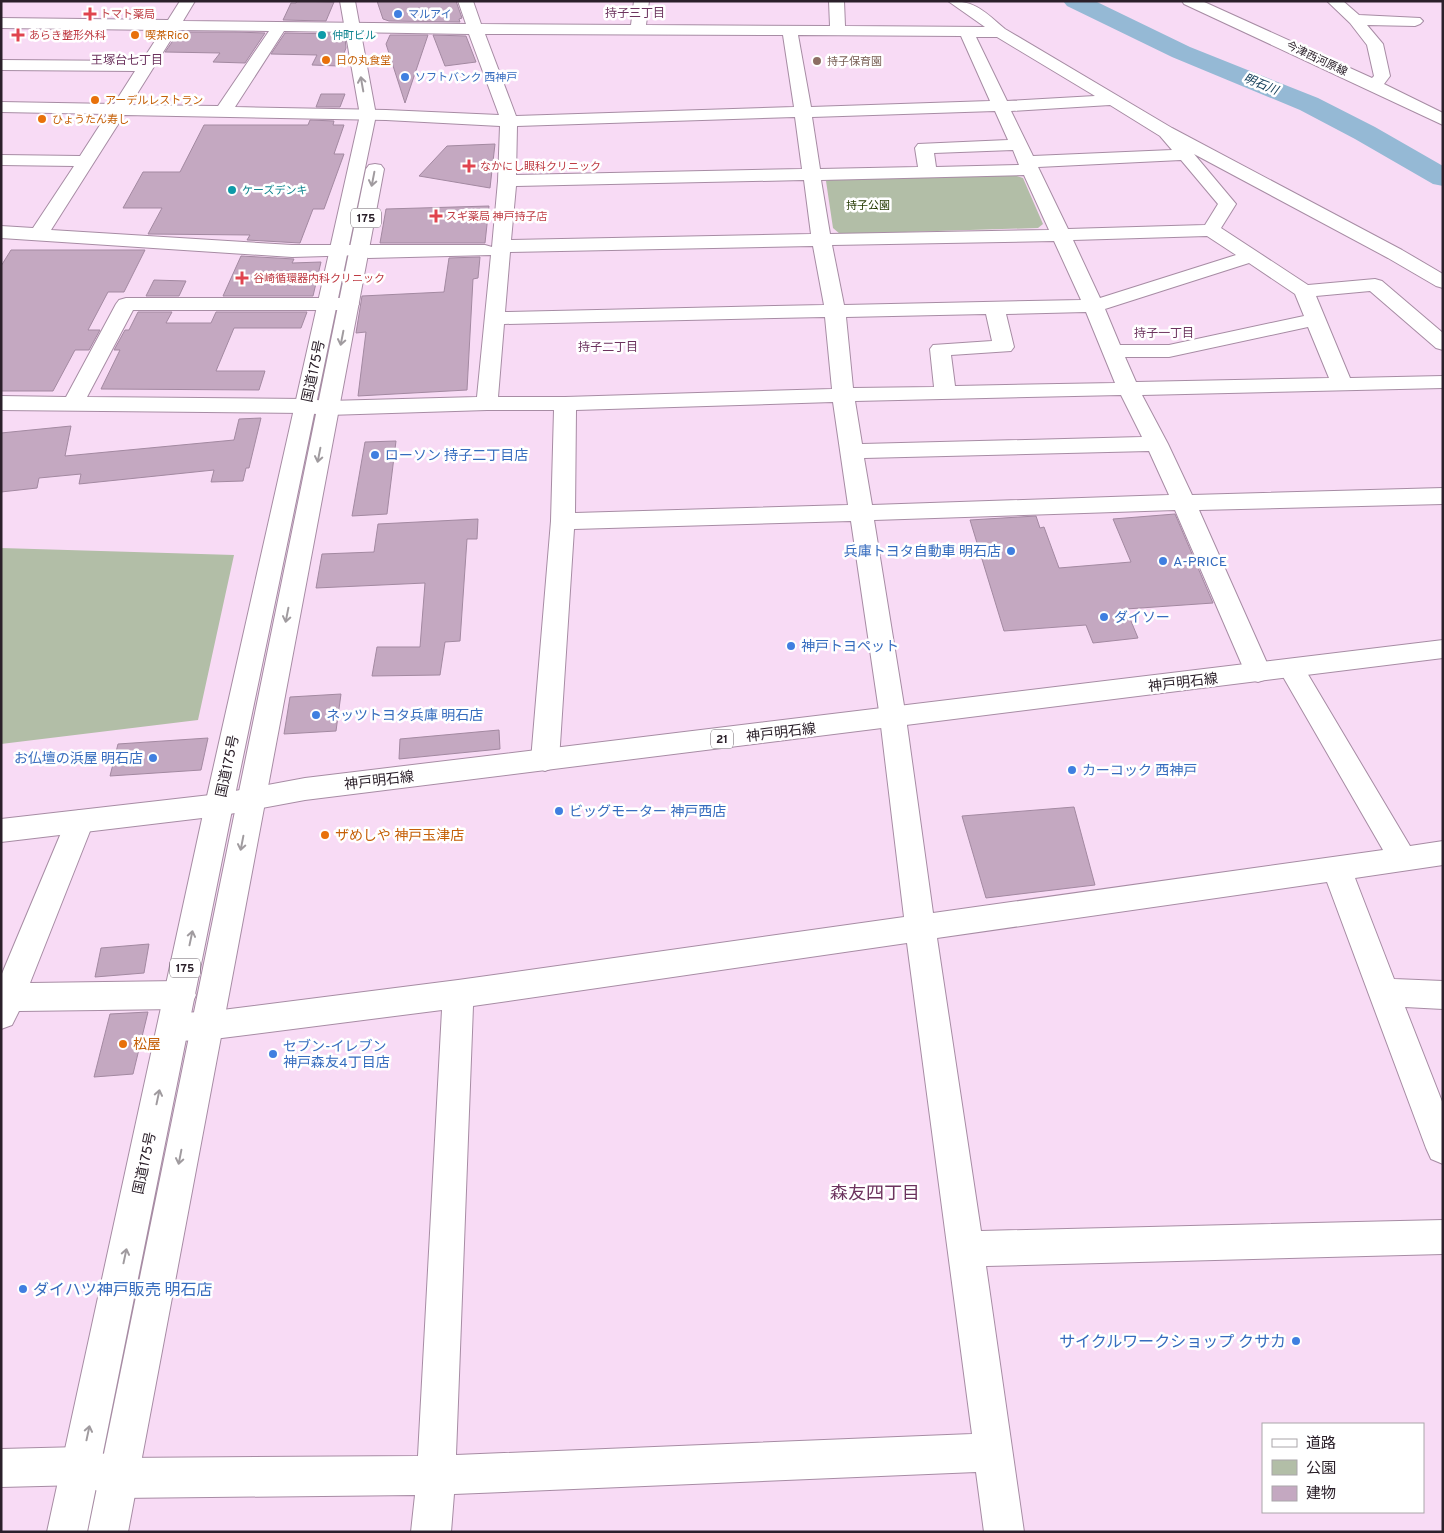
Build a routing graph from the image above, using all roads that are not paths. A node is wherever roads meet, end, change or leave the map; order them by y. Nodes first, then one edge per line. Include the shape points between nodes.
1 (188, 1) edge
2 (347, 1) edge
3 (465, 1) edge
4 (642, 1) edge
5 (836, 1) edge
6 (955, 1) edge
7 (1189, 1) edge
8 (1334, 1) edge
9 (1355, 20) junction
10 (1415, 21) dead end
11 (1, 23) edge
12 (173, 25) junction
13 (280, 26) junction
14 (365, 28) junction
15 (475, 30) junction
16 (638, 31) junction
17 (838, 31) junction
18 (966, 31) junction
19 (790, 32) junction
20 (1000, 32) junction
21 (1, 65) edge
22 (147, 66) junction
23 (1374, 86) junction
24 (1112, 100) junction
25 (1002, 106) junction
26 (1, 107) edge
27 (379, 109) junction
28 (118, 110) junction
29 (224, 112) junction
30 (803, 112) junction
31 (1443, 120) edge
32 (509, 122) junction
33 (1166, 132) junction
34 (1185, 155) junction
35 (1026, 159) junction
36 (1, 160) edge
37 (86, 161) junction
38 (928, 173) junction
39 (812, 175) junction
40 (507, 181) junction
41 (1211, 230) junction
42 (1, 232) edge
43 (39, 234) junction
44 (1061, 235) junction
45 (821, 240) junction
46 (493, 248) junction
47 (338, 250) junction
48 (364, 251) junction
49 (1252, 256) junction
50 (1443, 282) edge
51 (1304, 291) junction
52 (327, 304) junction
53 (349, 304) junction
54 (1094, 306) junction
55 (995, 308) junction
56 (834, 312) junction
57 (496, 318) junction
58 (1316, 319) junction
59 (1443, 344) edge
60 (1112, 351) junction
61 (1443, 382) edge
62 (1342, 384) junction
63 (1128, 389) junction
64 (945, 392) junction
65 (843, 395) junction
66 (1, 403) edge
67 (488, 403) junction
68 (73, 404) junction
69 (565, 404) junction
70 (317, 407) junction
71 (1157, 444) junction
72 (852, 451) junction
73 (1443, 496) edge
74 (1184, 502) junction
75 (862, 514) junction
76 (563, 521) junction
77 (1443, 649) edge
78 (1291, 668) junction
79 (1258, 672) junction
80 (894, 718) junction
81 (546, 760) junction
82 (250, 800) junction
83 (219, 805) junction
84 (80, 821) junction
85 (1, 831) edge
86 (1443, 853) edge
87 (1403, 859) junction
88 (1336, 867) junction
89 (920, 927) junction
90 (1383, 992) junction
91 (458, 994) junction
92 (180, 995) junction
93 (1443, 995) edge
94 (4, 1003) edge
95 (206, 1026) junction
96 (173, 1027) junction
97 (1443, 1148) edge
98 (1443, 1237) edge
99 (966, 1249) junction
100 (992, 1452) junction
101 (81, 1466) junction
102 (1, 1468) edge
103 (436, 1475) junction
104 (118, 1478) junction
105 (67, 1532) edge
106 (108, 1532) edge
107 (431, 1532) edge
108 (1004, 1532) edge

1 - 12 main road
2 - 14 main road, 国道175号 / 175
3 - 15 main road
4 - 16 main road
5 - 17 main road
6 - 20 main road
7 - 23 main road, 今津西河原線
8 - 9 main road
9 - 10 main road
9 - 23 main road via 1374,44 1382,76
11 - 12 main road
12 - 13 main road
12 - 22 main road
13 - 14 main road
13 - 29 main road
14 - 15 main road
27 -> 14 main road, 国道175号 / 175
15 - 16 main road
15 - 32 main road
16 - 19 main road
17 - 18 main road
17 - 19 main road
18 - 20 main road
18 - 25 main road
19 - 30 main road
20 - 24 main road
21 - 22 main road
22 - 28 main road
23 - 31 main road, 今津西河原線
24 - 25 main road
24 - 33 main road
25 - 30 main road
25 - 35 main road
26 - 28 main road
27 - 29 main road
27 - 32 main road
27 - 47 main road, 国道175号 / 175
27 -> 48 main road, 国道175号 / 175 via 379,147
28 - 29 main road
28 - 37 main road
30 - 32 main road
30 - 39 main road
32 - 40 main road
33 - 34 main road
33 - 50 main road
34 - 35 main road
34 - 41 main road via 1227,204
35 - 38 main road
35 - 38 main road via 924,148
35 - 44 main road
36 - 37 main road
37 - 43 main road
38 - 39 main road
39 - 40 main road
39 - 45 main road
40 - 46 main road
41 - 44 main road
41 - 49 main road
42 - 43 main road
43 - 47 main road via 292,251
44 - 45 main road
44 - 54 main road
45 - 46 main road
45 - 56 main road
46 - 48 main road
46 - 57 main road
47 - 48 main road
47 - 52 main road, 国道175号 / 175
48 - 53 main road, 国道175号 / 175
49 - 51 main road
49 - 54 main road
51 - 58 main road
51 - 59 main road via 1375,285
52 - 53 main road
52 - 68 main road via 126,304
52 - 70 main road, 国道175号 / 175
53 -> 70 main road, 国道175号 / 175
54 - 55 main road
54 - 60 main road
55 - 56 main road
55 - 64 main road via 1004,347 940,350
56 - 57 main road
56 - 65 main road
57 - 67 main road
58 - 60 main road via 1169,351
58 - 62 main road
60 - 63 main road
61 - 62 main road
62 - 63 main road
63 - 64 main road
63 - 71 main road
64 - 65 main road
65 - 69 main road
65 - 72 main road
66 - 68 main road
67 - 69 main road
67 - 70 main road
68 - 70 main road
69 - 76 main road
70 -> 82 main road, 国道175号 / 175
70 - 83 main road, 国道175号 / 175
71 - 72 main road
71 - 74 main road
72 - 75 main road
73 - 74 main road
74 - 75 main road
74 - 79 main road
75 - 76 main road
75 - 80 main road
76 - 81 main road
77 - 78 main road, 神戸明石線 / 21
78 - 79 main road, 神戸明石線 / 21
78 - 87 main road
79 - 80 main road, 神戸明石線 / 21
80 - 81 main road, 神戸明石線 / 21
80 - 89 main road
81 - 82 main road, 神戸明石線 / 21 via 308,789
82 - 83 main road, 神戸明石線 / 21
82 -> 95 main road, 国道175号 / 175
83 - 84 main road, 神戸明石線 / 21
92 -> 83 main road, 国道175号 / 175
84 - 85 main road, 神戸明石線 / 21
84 - 94 main road
86 - 87 main road
87 - 88 main road
88 - 89 main road
88 - 90 main road
89 - 91 main road
89 - 99 main road
90 - 93 main road
90 - 97 main road
91 - 95 main road
91 - 103 main road
92 - 94 main road
92 - 96 main road, 国道175号 / 175
95 - 96 main road
95 -> 104 main road, 国道175号 / 175
101 -> 96 main road, 国道175号 / 175
98 - 99 main road
99 - 100 main road
100 - 103 main road
100 - 108 main road
101 - 102 main road
101 - 104 main road
101 - 105 main road, 国道175号 / 175
103 - 104 main road
103 - 107 main road
104 - 106 main road, 国道175号 / 175

